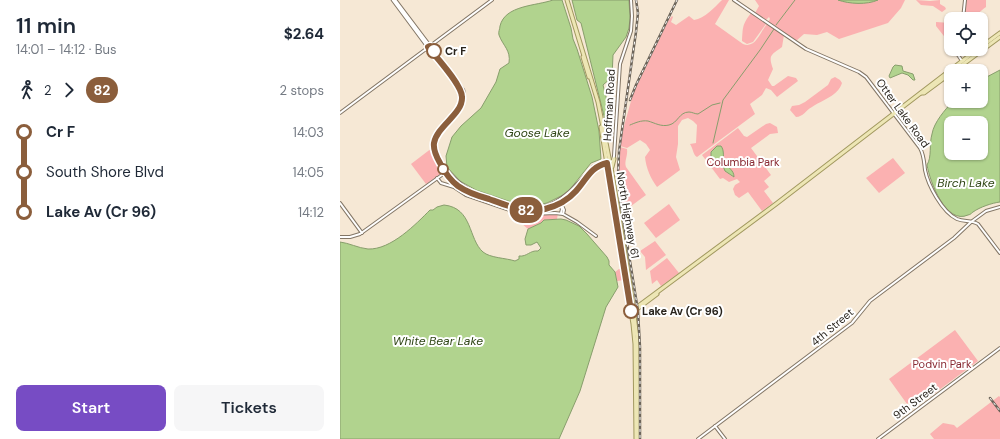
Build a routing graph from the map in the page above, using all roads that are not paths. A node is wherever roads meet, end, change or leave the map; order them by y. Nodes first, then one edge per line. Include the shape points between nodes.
1 (394, 0) edge
2 (492, 0) edge
3 (566, 0) edge
4 (631, 0) edge
5 (734, 0) edge
6 (965, 0) edge
7 (964, 12) edge
8 (1000, 33) edge
9 (1000, 37) edge
10 (988, 42) edge
11 (429, 46) junction
12 (959, 56) edge
13 (970, 56) edge
14 (963, 62) junction
15 (944, 78) edge
16 (921, 93) junction
17 (340, 113) edge
18 (894, 114) junction
19 (614, 158) junction
20 (608, 162) junction
21 (446, 172) junction
22 (612, 173) junction
23 (437, 178) junction
24 (559, 202) junction
25 (340, 203) edge
26 (1000, 207) edge
27 (562, 214) junction
28 (971, 222) junction
29 (362, 233) junction
30 (596, 236) dead end
31 (340, 237) edge
32 (1000, 253) edge
33 (662, 289) junction
34 (633, 301) junction
35 (640, 304) junction
36 (633, 311) junction
37 (1000, 348) edge
38 (715, 426) junction
39 (637, 439) edge
40 (698, 439) edge
41 (725, 439) edge
42 (878, 439) edge

1 - 11 main road
2 - 11 street
3 - 20 main road via 596,101
4 - 19 street, Hoffman Road via 631,31 620,64
5 - 18 street, Otter Lake Road via 805,48 864,75
6 - 7 street
8 - 10 main road
9 - 14 main road
11 - 17 street
11 - 21 main road via 460,88 462,96 459,108 439,131 435,140 434,152
12 - 14 street
13 - 14 main road
14 - 16 main road
15 - 16 main road
16 - 18 main road
18 - 28 street, Otter Lake Road via 922,150 925,170 939,201 956,219
18 - 33 main road
19 - 20 street
19 - 22 main road
20 - 22 main road, North Highway 61
20 - 24 main road via 594,166
20 - 36 main road, North Highway 61
21 - 23 street
21 - 24 main road via 455,184 466,191 512,208 532,211
22 - 34 main road, North Highway 61
23 - 27 street via 441,183 454,187 466,196 518,213
23 - 29 street
24 - 27 street via 564,210
25 - 29 street
26 - 28 street, 4th Street via 986,211
27 - 30 street
28 - 32 street, Otter Lake Road via 978,224
28 - 38 street, 4th Street via 954,238 870,301 852,323
29 - 31 street via 353,237
33 - 35 main road
33 - 36 main road
34 - 35 main road via 635,305
34 - 36 main road, North Highway 61
35 - 36 main road
36 - 39 main road, North Highway 61 via 638,344
37 - 42 street, 9th Street
38 - 40 street, 4th Street
38 - 41 street

